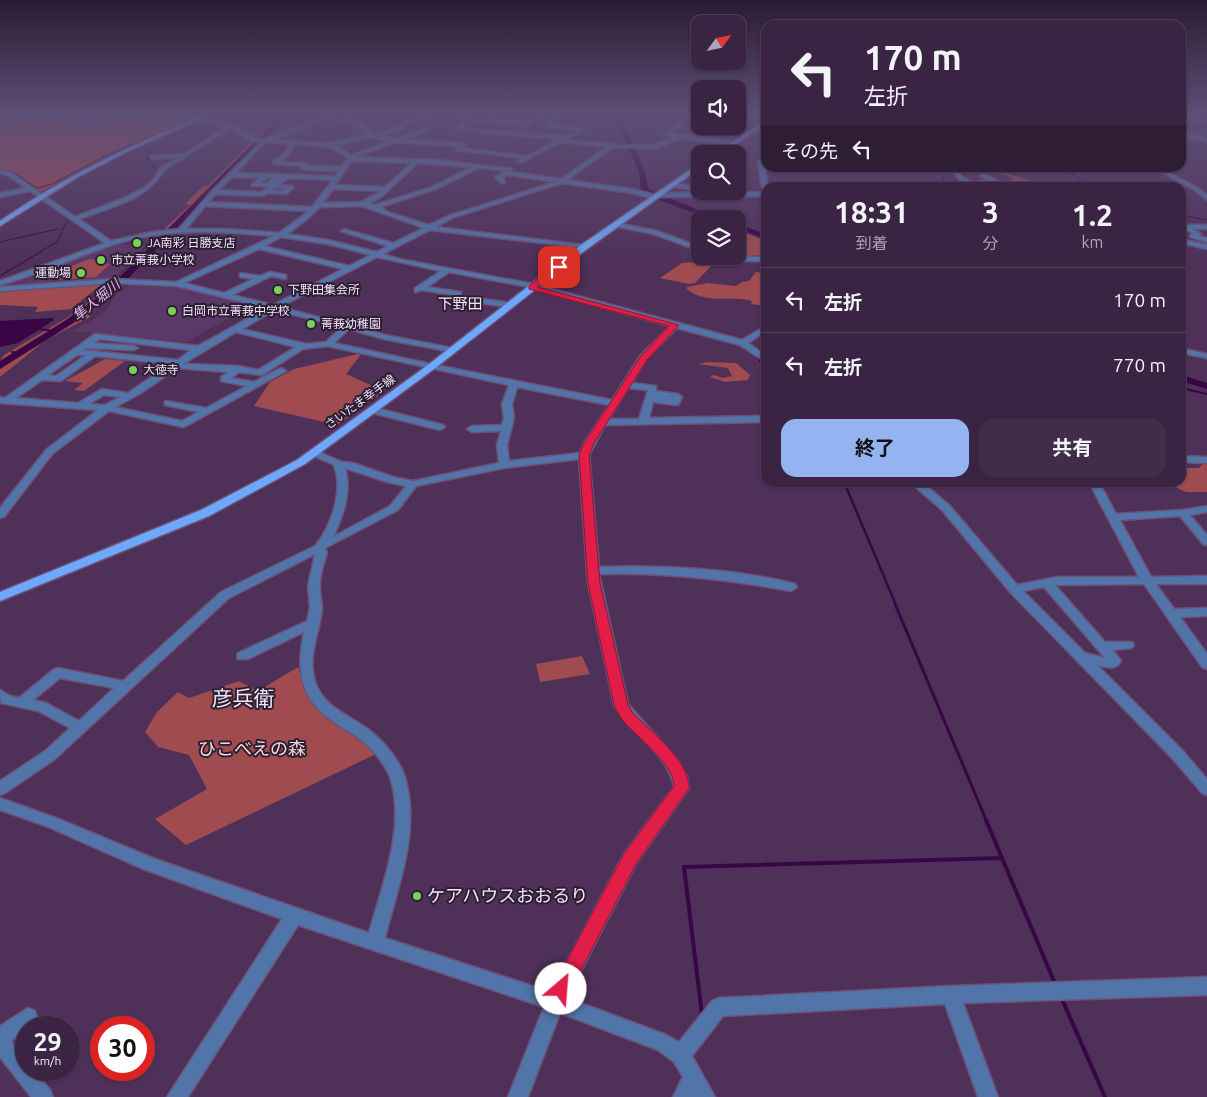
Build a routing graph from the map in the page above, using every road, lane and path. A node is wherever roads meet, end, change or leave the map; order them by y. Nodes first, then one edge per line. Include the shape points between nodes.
1 (95, 164) edge
2 (171, 164) edge
3 (241, 164) edge
4 (293, 164) edge
5 (345, 164) edge
6 (413, 164) edge
7 (465, 164) edge
8 (517, 164) edge
9 (586, 164) edge
10 (478, 165) junction
11 (342, 169) junction
12 (0, 171) edge
13 (508, 171) junction
14 (691, 172) edge
15 (957, 172) edge
16 (1164, 172) edge
17 (231, 174) junction
18 (11, 175) junction
19 (982, 175) dead end
20 (264, 176) junction
21 (278, 176) junction
22 (0, 177) edge
23 (286, 177) junction
24 (336, 178) junction
25 (562, 181) junction
26 (503, 182) dead end
27 (967, 182) edge
28 (992, 182) edge
29 (1183, 182) edge
30 (1186, 184) edge
31 (673, 185) junction
32 (274, 186) junction
33 (330, 187) junction
34 (691, 188) edge
35 (31, 189) junction
36 (386, 189) junction
37 (214, 192) junction
38 (266, 192) junction
39 (746, 194) edge
40 (749, 194) junction
41 (761, 194) edge
42 (0, 195) edge
43 (40, 196) junction
44 (657, 196) junction
45 (1207, 198) edge
46 (205, 204) junction
47 (362, 204) junction
48 (316, 207) junction
49 (375, 207) junction
50 (74, 219) junction
51 (0, 224) edge
52 (616, 225) junction
53 (1186, 227) edge
54 (1207, 227) edge
55 (430, 228) junction
56 (1186, 228) edge
57 (344, 231) dead end
58 (178, 232) junction
59 (277, 235) junction
60 (320, 240) junction
61 (1207, 240) edge
62 (1186, 242) edge
63 (110, 244) junction
64 (395, 246) junction
65 (691, 246) edge
66 (259, 247) junction
67 (584, 247) junction
68 (1207, 247) edge
69 (291, 254) junction
70 (377, 255) junction
71 (746, 259) edge
72 (761, 259) edge
73 (33, 263) dead end
74 (49, 266) junction
75 (351, 269) junction
76 (447, 270) junction
77 (243, 275) dead end
78 (283, 277) dead end
79 (260, 279) junction
80 (274, 282) dead end
81 (0, 283) edge
82 (177, 284) junction
83 (533, 287) junction
84 (0, 289) edge
85 (225, 296) junction
86 (511, 305) junction
87 (273, 308) junction
88 (675, 325) junction
89 (348, 326) junction
90 (234, 329) junction
91 (761, 332) edge
92 (743, 343) junction
93 (328, 344) junction
94 (86, 345) junction
95 (304, 346) junction
96 (134, 348) dead end
97 (200, 349) junction
98 (452, 350) junction
99 (1186, 351) edge
100 (76, 352) junction
101 (93, 354) junction
102 (761, 356) edge
103 (1207, 356) edge
104 (176, 364) junction
105 (431, 367) junction
106 (238, 369) junction
107 (282, 371) dead end
108 (259, 373) junction
109 (41, 377) junction
110 (271, 377) junction
111 (514, 384) junction
112 (627, 384) junction
113 (255, 385) junction
114 (128, 396) junction
115 (4, 400) edge
116 (168, 403) dead end
117 (614, 403) junction
118 (80, 406) junction
119 (107, 408) junction
120 (372, 410) junction
121 (207, 411) junction
122 (761, 419) edge
123 (603, 422) junction
124 (643, 422) junction
125 (440, 427) dead end
126 (506, 428) junction
127 (472, 429) dead end
128 (314, 453) junction
129 (584, 455) junction
130 (1186, 459) edge
131 (1207, 460) edge
132 (504, 465) junction
133 (340, 466) junction
134 (413, 484) junction
135 (921, 487) edge
136 (1097, 487) edge
137 (1207, 508) edge
138 (1183, 513) junction
139 (0, 515) edge
140 (1113, 517) junction
141 (1207, 542) edge
142 (322, 546) junction
143 (594, 571) junction
144 (1146, 579) junction
145 (1207, 580) edge
146 (1047, 583) junction
147 (791, 587) dead end
148 (1014, 589) junction
149 (0, 597) edge
150 (1207, 612) edge
151 (1172, 613) junction
152 (313, 623) junction
153 (1128, 645) dead end
154 (1102, 646) junction
155 (242, 656) dead end
156 (1079, 656) junction
157 (1207, 664) edge
158 (126, 686) junction
159 (0, 695) edge
160 (21, 703) junction
161 (81, 728) junction
162 (0, 789) edge
163 (1207, 789) edge
164 (0, 804) edge
165 (294, 916) junction
166 (375, 942) junction
167 (1207, 986) edge
168 (951, 995) junction
169 (555, 1002) junction
170 (15, 1027) edge
171 (0, 1038) edge
172 (0, 1042) edge
173 (681, 1055) junction
174 (693, 1077) junction
175 (43, 1097) edge
176 (177, 1097) edge
177 (518, 1097) edge
178 (683, 1097) edge
179 (706, 1097) edge
180 (988, 1097) edge

1 - 43 main road
2 - 50 street via 162,169 152,185 138,194
3 - 17 street
4 - 11 street via 306,165 304,168
5 - 11 street
6 - 36 street
7 - 10 street
8 - 13 street
9 - 25 street
10 - 13 street
10 - 49 street via 434,188
11 - 24 street
12 - 18 street
13 - 25 street
13 - 26 street via 498,177
14 - 31 main road, さいたま幸手線
15 - 27 street
16 - 29 street
17 - 20 street
17 - 37 street
18 - 22 street
18 - 35 street
19 - 28 street via 996,181
20 - 21 street
20 - 21 street via 254,185 268,185
21 - 23 street
23 - 24 street
23 - 32 street
24 - 33 street
25 - 44 street
25 - 55 street via 460,214
30 - 45 street
31 - 34 street
31 - 44 main road, さいたま幸手線
32 - 38 street
32 - 38 street via 291,187 286,193
33 - 36 street
33 - 48 street
35 - 42 street
35 - 43 street
36 - 47 street
37 - 38 street
37 - 46 street
39 - 40 street
40 - 41 street
40 - 44 street
43 - 50 street
43 - 51 main road
44 - 52 main road, さいたま幸手線
46 - 48 street
46 - 58 street
47 - 48 street
47 - 49 street
48 - 59 street
49 - 55 street
50 - 63 street
52 - 65 street via 655,232
52 - 67 main road, さいたま幸手線
53 - 54 street
55 - 64 street
55 - 67 street
56 - 61 street via 1198,234 1192,236
57 - 64 street
58 - 59 street
58 - 63 street
59 - 60 street
59 - 66 street
60 - 69 street
60 - 70 street
62 - 68 street
63 - 74 street
64 - 70 street
66 - 69 street
66 - 82 street
67 - 83 main road, さいたま幸手線
69 - 75 street
70 - 75 street
70 - 76 street
71 - 72 street
73 - 74 street
74 - 81 street
75 - 87 street
76 - 83 street
76 - 86 street via 418,291 458,294 455,298
77 - 79 street
78 - 79 street via 270,274
79 - 80 street
79 - 85 street
82 - 84 street via 116,281
82 - 85 street
83 - 86 main road, さいたま幸手線
83 - 88 street
85 - 87 street
86 - 98 main road, さいたま幸手線
87 - 89 street
87 - 90 street
88 - 92 street
88 - 112 street via 643,358
89 - 93 street
89 - 98 street via 384,337
90 - 95 street
90 - 97 street
91 - 92 street
92 - 102 street
93 - 95 street
93 - 105 street
94 - 96 street
94 - 97 street via 98,336
94 - 100 street
95 - 108 street
97 - 104 street
98 - 105 main road, さいたま幸手線
99 - 103 street
100 - 101 street
100 - 109 street
101 - 104 street
101 - 109 street via 58,379
104 - 106 street via 199,369
104 - 114 street
105 - 111 street
105 - 120 main road, さいたま幸手線
106 - 108 street
106 - 113 street via 224,379
107 - 110 street
108 - 110 street
109 - 115 street
110 - 113 street
111 - 117 street
111 - 126 street via 507,404 509,418
112 - 117 street
112 - 124 street via 653,388
113 - 121 street
114 - 118 street via 102,392
114 - 119 street
115 - 118 street
116 - 121 street
117 - 123 street
118 - 119 street
119 - 121 street via 183,424
119 - 139 street via 49,452
120 - 125 street
120 - 128 main road, さいたま幸手線
122 - 124 street
123 - 124 street
123 - 129 street
126 - 127 street
126 - 132 street via 502,445
128 - 133 street via 332,459
128 - 149 main road, さいたま幸手線 via 205,513
129 - 132 street
129 - 143 street
130 - 131 street
132 - 134 street
133 - 134 street via 349,465
133 - 142 street via 343,475 334,524
134 - 142 street via 394,508
135 - 148 street via 946,508
136 - 140 street
137 - 138 street
138 - 140 street
138 - 141 street
140 - 144 street
142 - 152 street via 313,582 316,607
142 - 158 street via 226,596
143 - 147 street via 632,568 674,571
143 - 169 street via 621,705 673,764 682,777 682,788 630,859
144 - 145 street
144 - 146 street
144 - 151 street
146 - 148 street
146 - 154 street
148 - 156 street
150 - 151 street
151 - 157 street
152 - 155 street
152 - 166 street via 305,668 308,683 325,707 366,735 386,758 398,779 403,804 398,848
153 - 154 street
154 - 156 street via 1115,660 1111,664
156 - 163 street via 1177,754
158 - 160 street via 58,673
158 - 161 street
159 - 160 street via 6,700
160 - 161 street via 41,707
161 - 162 street
164 - 165 street via 148,864
165 - 166 street
165 - 176 street
166 - 169 street
167 - 168 street
168 - 173 street via 718,1007
168 - 180 street
169 - 173 street via 664,1043
169 - 177 street
170 - 171 street
172 - 175 street
173 - 174 street
174 - 178 street
174 - 179 street

